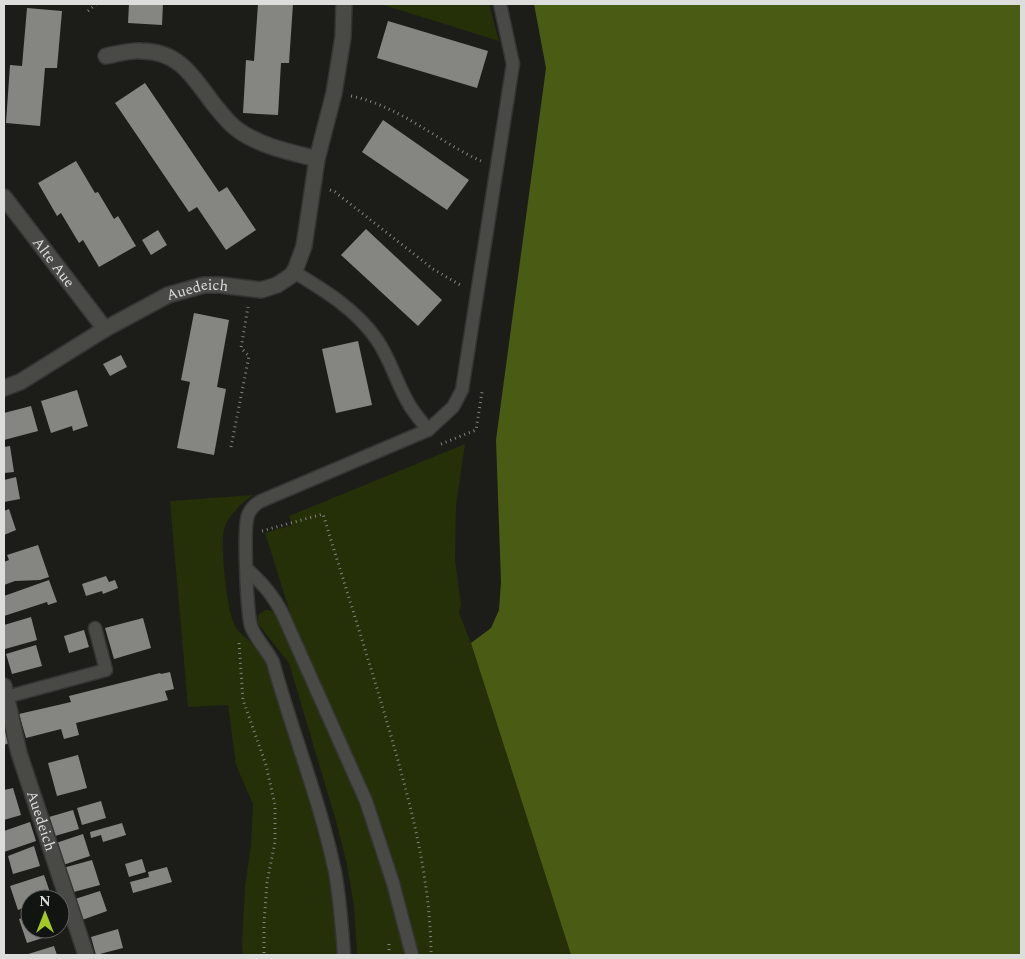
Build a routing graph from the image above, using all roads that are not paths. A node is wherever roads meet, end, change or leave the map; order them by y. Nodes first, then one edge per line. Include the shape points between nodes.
1 (344, 4) edge
2 (500, 4) edge
3 (106, 56) dead end
4 (317, 159) junction
5 (4, 197) edge
6 (294, 272) junction
7 (105, 329) junction
8 (4, 388) edge
9 (428, 430) junction
10 (246, 569) junction
11 (95, 628) dead end
12 (5, 691) edge
13 (86, 955) edge
14 (344, 955) edge
15 (412, 955) edge

1 - 4 street via 334,93
2 - 9 lane via 513,64 462,390 453,407
3 - 4 street via 139,50 176,60 237,130 268,145
4 - 6 street via 304,246
5 - 7 street, Alte Aue
6 - 7 street, Auedeich via 277,285 261,290 220,285 187,288
6 - 9 lane via 351,310 365,325 388,358 410,405
7 - 8 street, Auedeich via 20,382
9 - 10 lane via 255,504 248,518
10 - 14 lane via 252,627 273,662 316,801 338,887
10 - 15 lane via 264,585 284,615 366,802 393,883
11 - 12 lane via 106,670
12 - 13 street, Auedeich via 19,754

